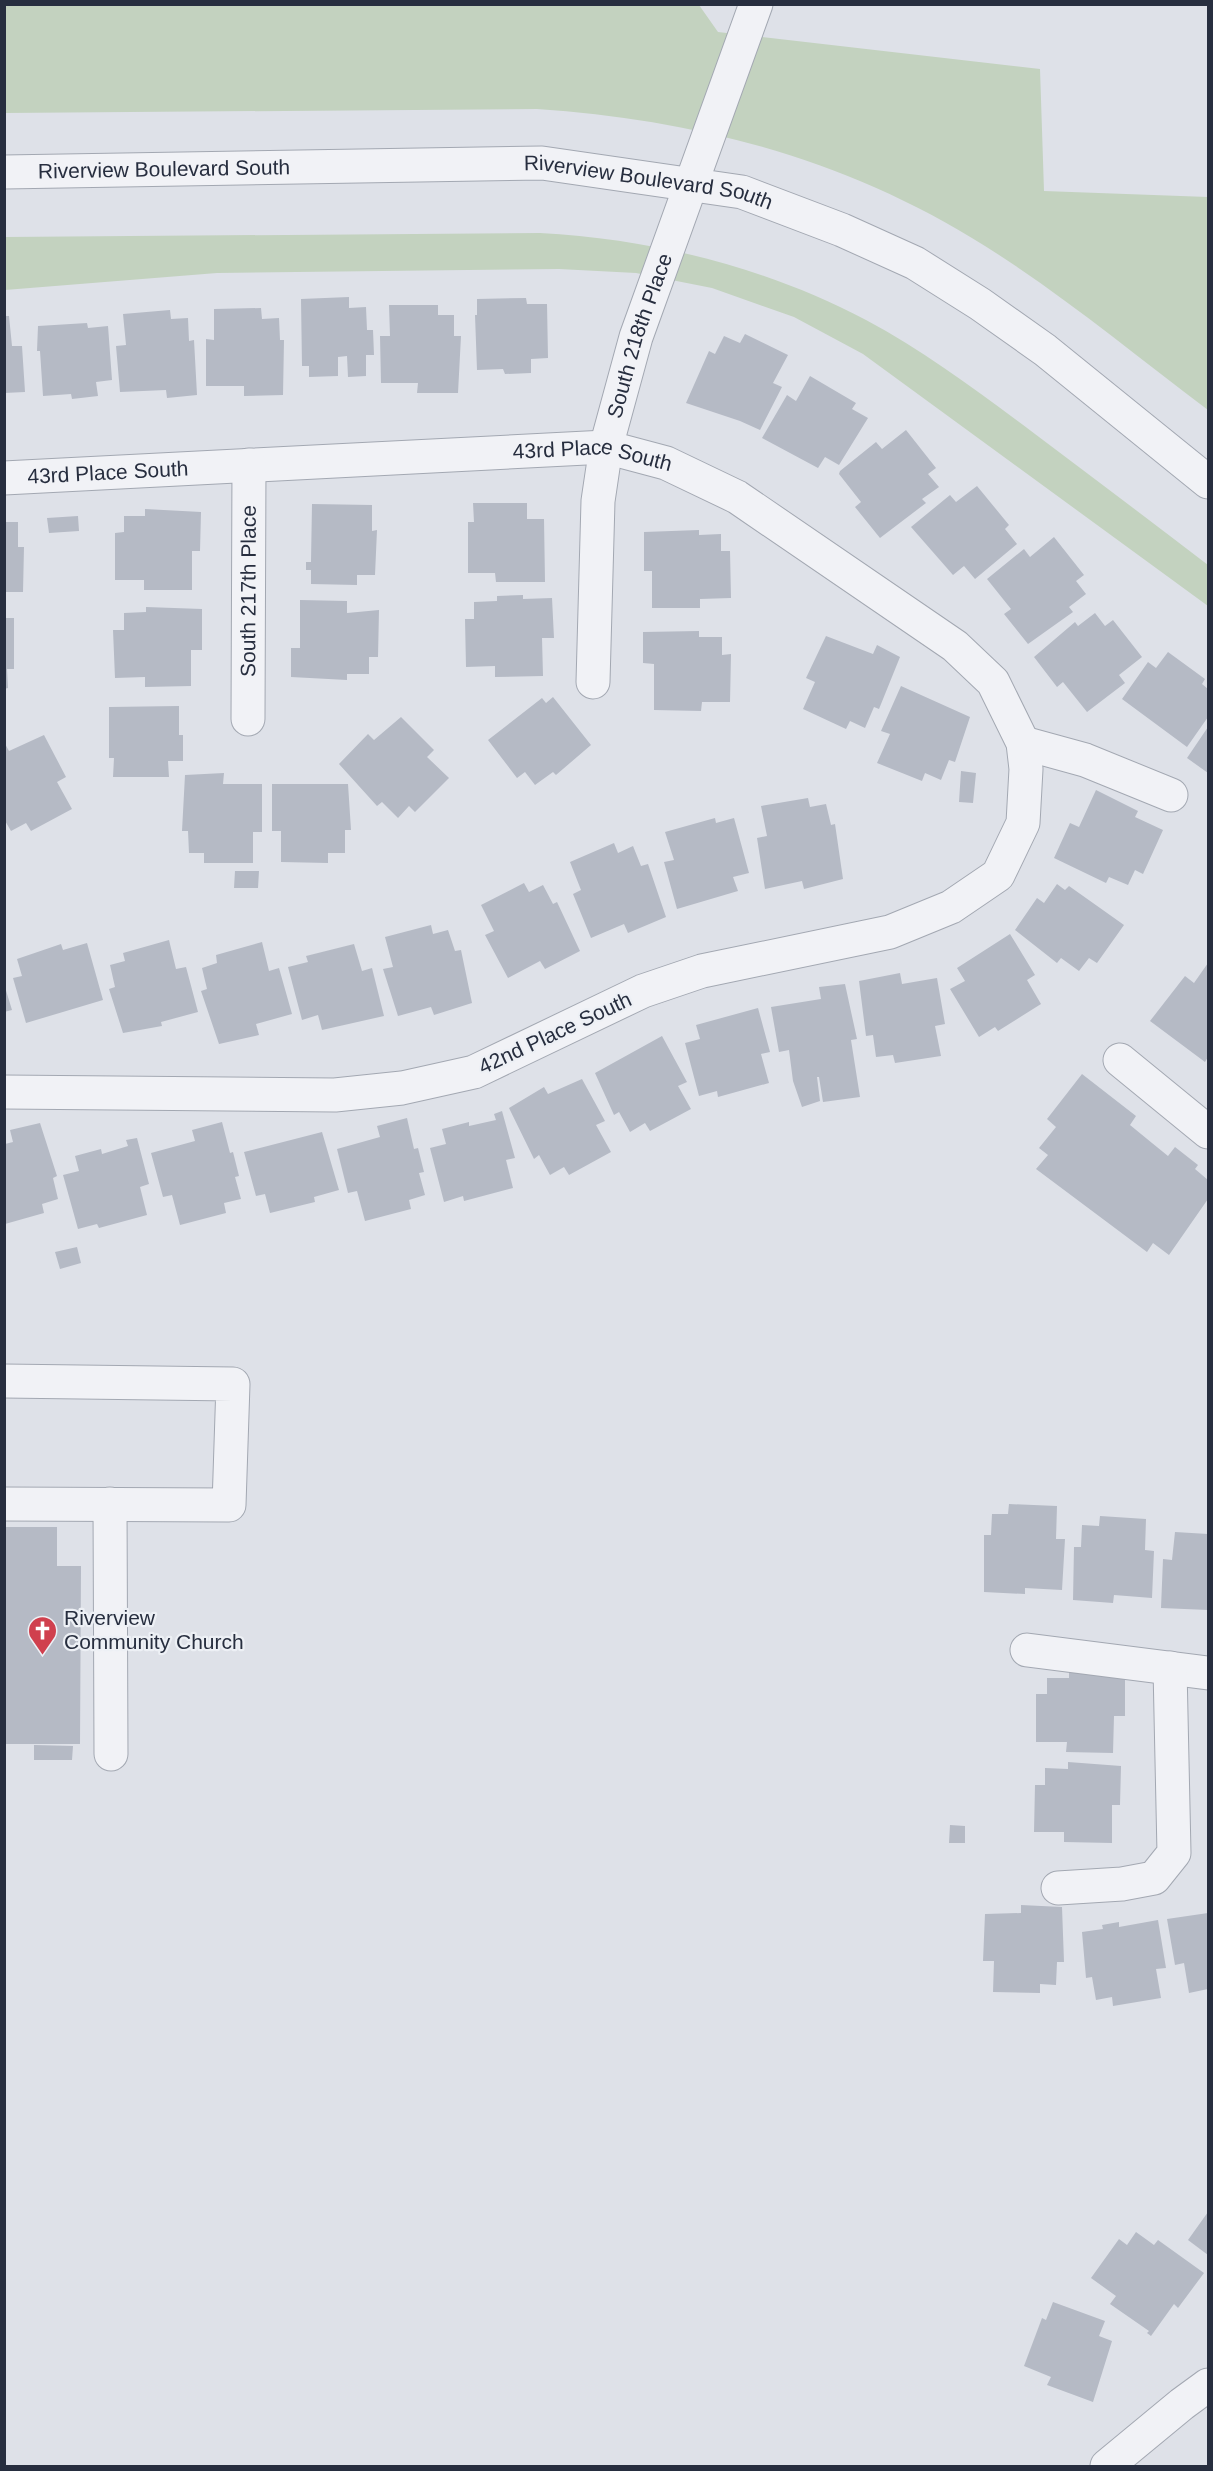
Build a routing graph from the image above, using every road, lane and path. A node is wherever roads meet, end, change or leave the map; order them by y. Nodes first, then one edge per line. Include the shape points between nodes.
1 (756, 4) edge
2 (4, 172) edge
3 (693, 184) junction
4 (606, 447) junction
5 (249, 465) junction
6 (4, 478) edge
7 (1209, 482) edge
8 (593, 682) dead end
9 (248, 719) dead end
10 (1023, 743) junction
11 (1025, 794) joint
12 (1171, 795) dead end
13 (1120, 1060) dead end
14 (4, 1092) edge
15 (1209, 1132) edge
16 (4, 1381) edge
17 (4, 1504) edge
18 (110, 1504) junction
19 (1027, 1650) dead end
20 (1170, 1668) junction
21 (1209, 1673) edge
22 (111, 1754) dead end
23 (1058, 1888) dead end
24 (1209, 2385) edge
25 (1107, 2466) edge

1 - 3 street, South 218th Place
2 - 3 street, Riverview Boulevard South via 542,163
3 - 4 street, South 218th Place via 636,337
3 - 7 street, Riverview Boulevard South via 742,192 915,263 1045,350
4 - 5 street, 43rd Place South
4 - 8 street, South 218th Place via 598,501
4 - 10 street, 43rd Place South via 666,463 737,497 955,646 993,682
5 - 6 street, 43rd Place South
5 - 9 street, South 217th Place
10 - 11 street, 43rd Place South
10 - 12 street via 1085,760
11 - 14 street, 42nd Place South via 1023,823 998,876 951,907 890,932 702,971 643,991 474,1072 402,1088 335,1095
13 - 15 street
16 - 18 street via 233,1384 229,1505
17 - 18 street
18 - 22 street
19 - 20 street
20 - 21 street
20 - 23 street via 1174,1853 1154,1878
24 - 25 street

